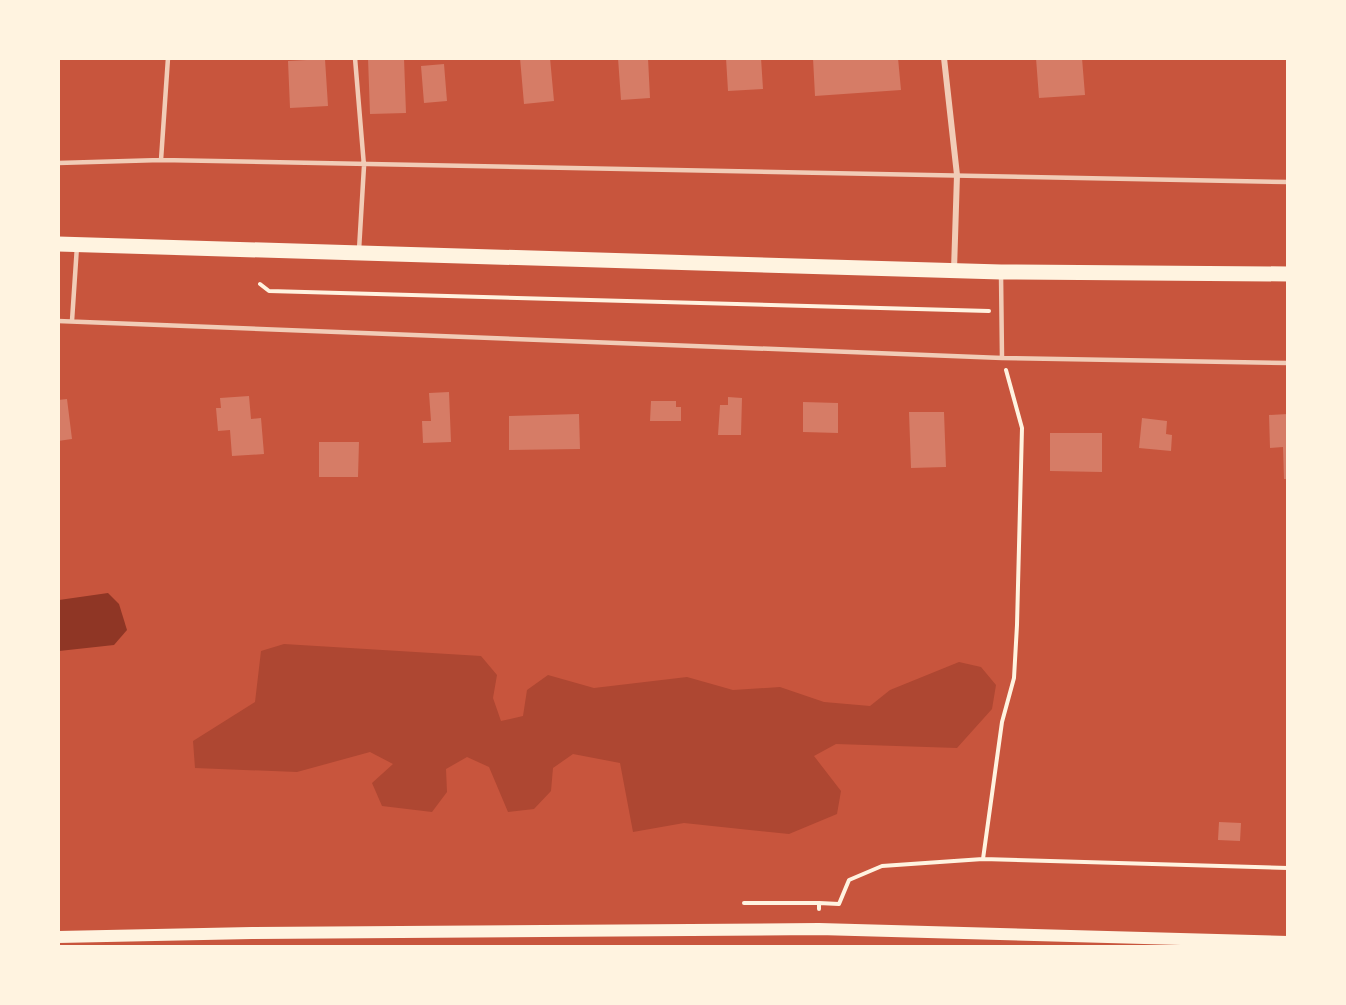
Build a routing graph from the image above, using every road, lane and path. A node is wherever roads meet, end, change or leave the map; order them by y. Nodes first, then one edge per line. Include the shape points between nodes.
1 (168, 58) edge
2 (355, 58) edge
3 (945, 58) edge
4 (161, 160) junction
5 (58, 164) edge
6 (364, 166) junction
7 (957, 175) junction
8 (1287, 182) edge
9 (58, 244) edge
10 (77, 245) junction
11 (359, 254) junction
12 (954, 270) junction
13 (1001, 272) junction
14 (1287, 274) edge
15 (260, 284) dead end
16 (1002, 311) junction
17 (58, 321) edge
18 (72, 321) junction
19 (1002, 358) junction
20 (1287, 363) edge
21 (982, 859) junction
22 (1287, 868) edge
23 (744, 903) dead end
24 (819, 903) junction
25 (819, 909) dead end
26 (58, 937) edge
27 (1287, 942) edge

1 - 4 lane
2 - 6 lane
3 - 7 street
4 - 5 lane
4 - 6 lane
6 - 7 lane
6 - 11 lane
7 - 8 lane
7 - 12 street
9 - 10 main road
10 - 11 main road
10 - 18 lane
11 - 12 main road
12 - 13 main road
13 - 14 main road
13 - 16 lane
15 - 16 path via 269,291
16 - 19 lane
17 - 18 lane
18 - 19 lane
19 - 20 lane
19 - 21 path via 1022,428 1017,625 1014,678 1002,723
21 - 22 path
21 - 24 path via 882,866 849,880 839,904
23 - 24 path
24 - 25 path
26 - 27 main road via 819,929

